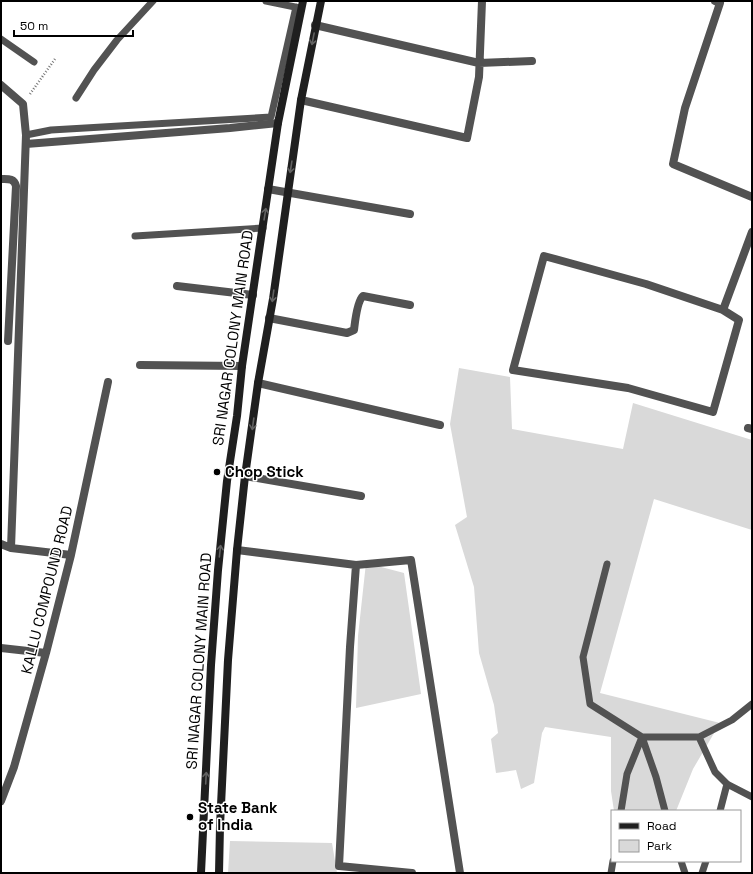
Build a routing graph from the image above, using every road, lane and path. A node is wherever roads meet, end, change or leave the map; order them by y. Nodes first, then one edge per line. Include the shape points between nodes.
1 (153, 1) edge
2 (266, 1) edge
3 (320, 1) edge
4 (482, 1) edge
5 (715, 1) edge
6 (301, 6) edge
7 (315, 25) junction
8 (1, 39) edge
9 (55, 58) dead end
10 (532, 61) dead end
11 (34, 62) dead end
12 (479, 63) junction
13 (1, 85) edge
14 (76, 98) dead end
15 (301, 100) junction
16 (23, 104) junction
17 (278, 123) junction
18 (26, 140) junction
19 (1, 179) edge
20 (268, 189) junction
21 (287, 193) junction
22 (752, 197) edge
23 (410, 214) dead end
24 (263, 228) junction
25 (752, 232) edge
26 (135, 236) dead end
27 (177, 286) dead end
28 (253, 295) junction
29 (410, 305) dead end
30 (723, 310) junction
31 (269, 318) junction
32 (5, 341) edge
33 (18, 342) junction
34 (140, 365) dead end
35 (242, 366) junction
36 (108, 382) dead end
37 (258, 383) junction
38 (440, 425) dead end
39 (245, 476) junction
40 (361, 496) dead end
41 (1, 544) edge
42 (11, 548) junction
43 (237, 550) junction
44 (71, 555) junction
45 (607, 564) dead end
46 (356, 565) junction
47 (1, 648) edge
48 (46, 654) junction
49 (752, 704) edge
50 (642, 737) junction
51 (699, 737) junction
52 (727, 784) junction
53 (752, 797) edge
54 (1, 801) edge
55 (621, 810) edge
56 (665, 810) edge
57 (720, 810) edge
58 (613, 862) edge
59 (681, 862) edge
60 (706, 862) edge
61 (202, 873) edge
62 (219, 873) edge
63 (412, 873) edge
64 (460, 873) edge
65 (612, 873) edge
66 (686, 873) edge
67 (702, 873) edge

1 - 14 lane via 117,40
2 - 6 lane
3 - 7 main road, SRI NAGAR COLONY MAIN ROAD
4 - 12 street
5 - 22 street via 720,3 685,108 673,164
6 - 17 main road, SRI NAGAR COLONY MAIN ROAD
6 - 18 lane via 271,118 51,130
7 - 12 street
7 -> 15 main road, SRI NAGAR COLONY MAIN ROAD
8 - 11 lane
9 - 16 path
10 - 12 street
12 - 15 street via 479,77 467,138
13 - 16 street
15 -> 21 main road, SRI NAGAR COLONY MAIN ROAD
16 - 18 street
17 - 18 street
17 - 20 main road, SRI NAGAR COLONY MAIN ROAD
18 - 33 street
19 - 32 street via 12,179 16,186
20 - 21 street
24 -> 20 main road, SRI NAGAR COLONY MAIN ROAD
21 - 23 street
21 -> 31 main road, SRI NAGAR COLONY MAIN ROAD
24 - 26 lane
24 - 28 main road, SRI NAGAR COLONY MAIN ROAD
25 - 30 street
27 - 28 street
28 - 35 main road, SRI NAGAR COLONY MAIN ROAD
29 - 31 street via 362,296 354,330 347,333
30 - 30 street via 646,284 544,256 513,370 628,388 713,412 739,320
31 - 37 main road, SRI NAGAR COLONY MAIN ROAD
32 - 33 street
33 - 42 street
34 - 35 street
61 -> 35 main road, SRI NAGAR COLONY MAIN ROAD via 218,570
36 - 44 street, KALLU COMPOUND ROAD
37 - 38 street
37 -> 39 main road, SRI NAGAR COLONY MAIN ROAD
39 - 40 street
39 - 43 main road, SRI NAGAR COLONY MAIN ROAD
41 - 42 street
42 - 44 street
43 - 46 street
43 - 62 main road, SRI NAGAR COLONY MAIN ROAD via 228,660
44 - 48 street, KALLU COMPOUND ROAD
45 - 50 lane via 583,657 590,704
46 - 63 street via 339,866
46 - 64 street via 411,560
47 - 48 street
48 - 54 street, KALLU COMPOUND ROAD via 14,767
49 - 51 lane via 732,720
50 - 51 lane
50 - 55 lane via 627,774
50 - 56 lane
51 - 52 lane via 715,772
52 - 53 lane
52 - 57 lane
58 - 65 lane
59 - 66 lane
60 - 67 lane

